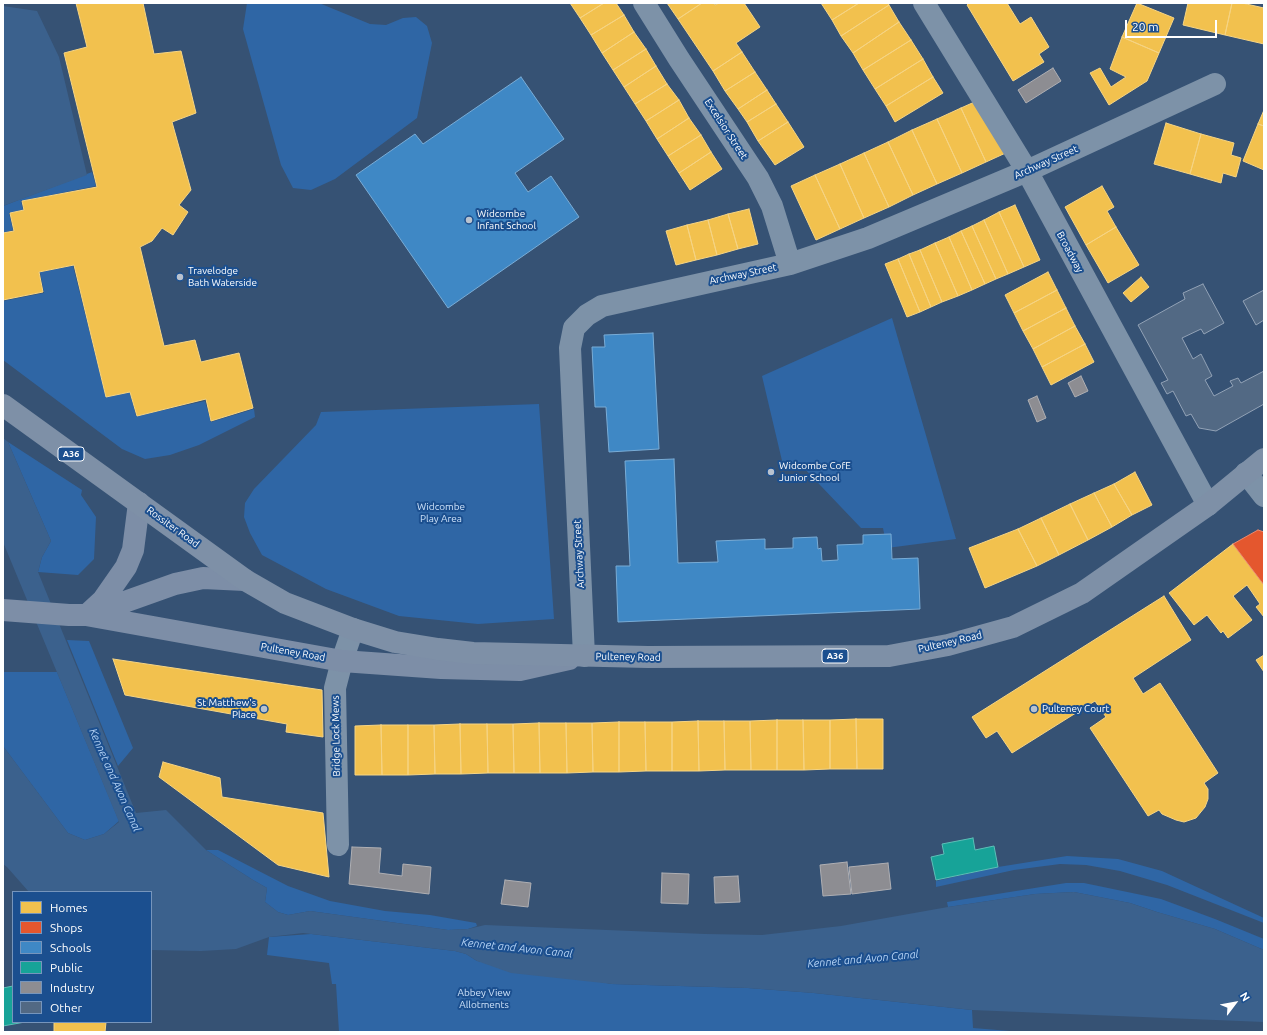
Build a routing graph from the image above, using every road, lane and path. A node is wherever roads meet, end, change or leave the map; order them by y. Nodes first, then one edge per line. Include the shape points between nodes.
1 (644, 3) edge
2 (924, 3) edge
3 (1215, 84) dead end
4 (1027, 171) junction
5 (790, 264) junction
6 (3, 405) edge
7 (1264, 459) edge
8 (1246, 473) junction
9 (1264, 496) edge
10 (139, 502) junction
11 (1208, 505) junction
12 (245, 580) junction
13 (6, 610) edge
14 (78, 615) junction
15 (353, 629) junction
16 (584, 656) junction
17 (342, 661) junction
18 (338, 844) dead end

1 - 5 street, Excelsior Street via 758,178 772,206
2 - 4 street, Broadway
3 - 4 street, Archway Street
4 - 5 street, Archway Street via 868,238
4 - 11 street, Broadway
5 - 16 street, Archway Street via 602,306 586,315 574,328 570,348
6 - 10 highway, Rossiter Road / A36
7 - 8 highway, Pulteney Road / A36
8 - 9 street
8 - 11 highway, Pulteney Road / A36
10 - 12 highway, Rossiter Road / A36
10 - 14 main road via 133,550 126,567 102,600
11 - 16 highway, Pulteney Road / A36 via 1082,593 1013,627 948,645 889,656
12 - 14 main road via 203,578 175,584
12 - 15 highway, Rossiter Road / A36 via 285,603
13 - 14 main road, Pulteney Road
14 - 17 main road, Pulteney Road
15 - 16 highway, Pulteney Road / A36 via 395,642 438,649 473,653
15 - 17 street, Bridge Lock Mews
16 - 17 main road, Pulteney Road via 520,670
17 - 18 street, Bridge Lock Mews via 335,688

